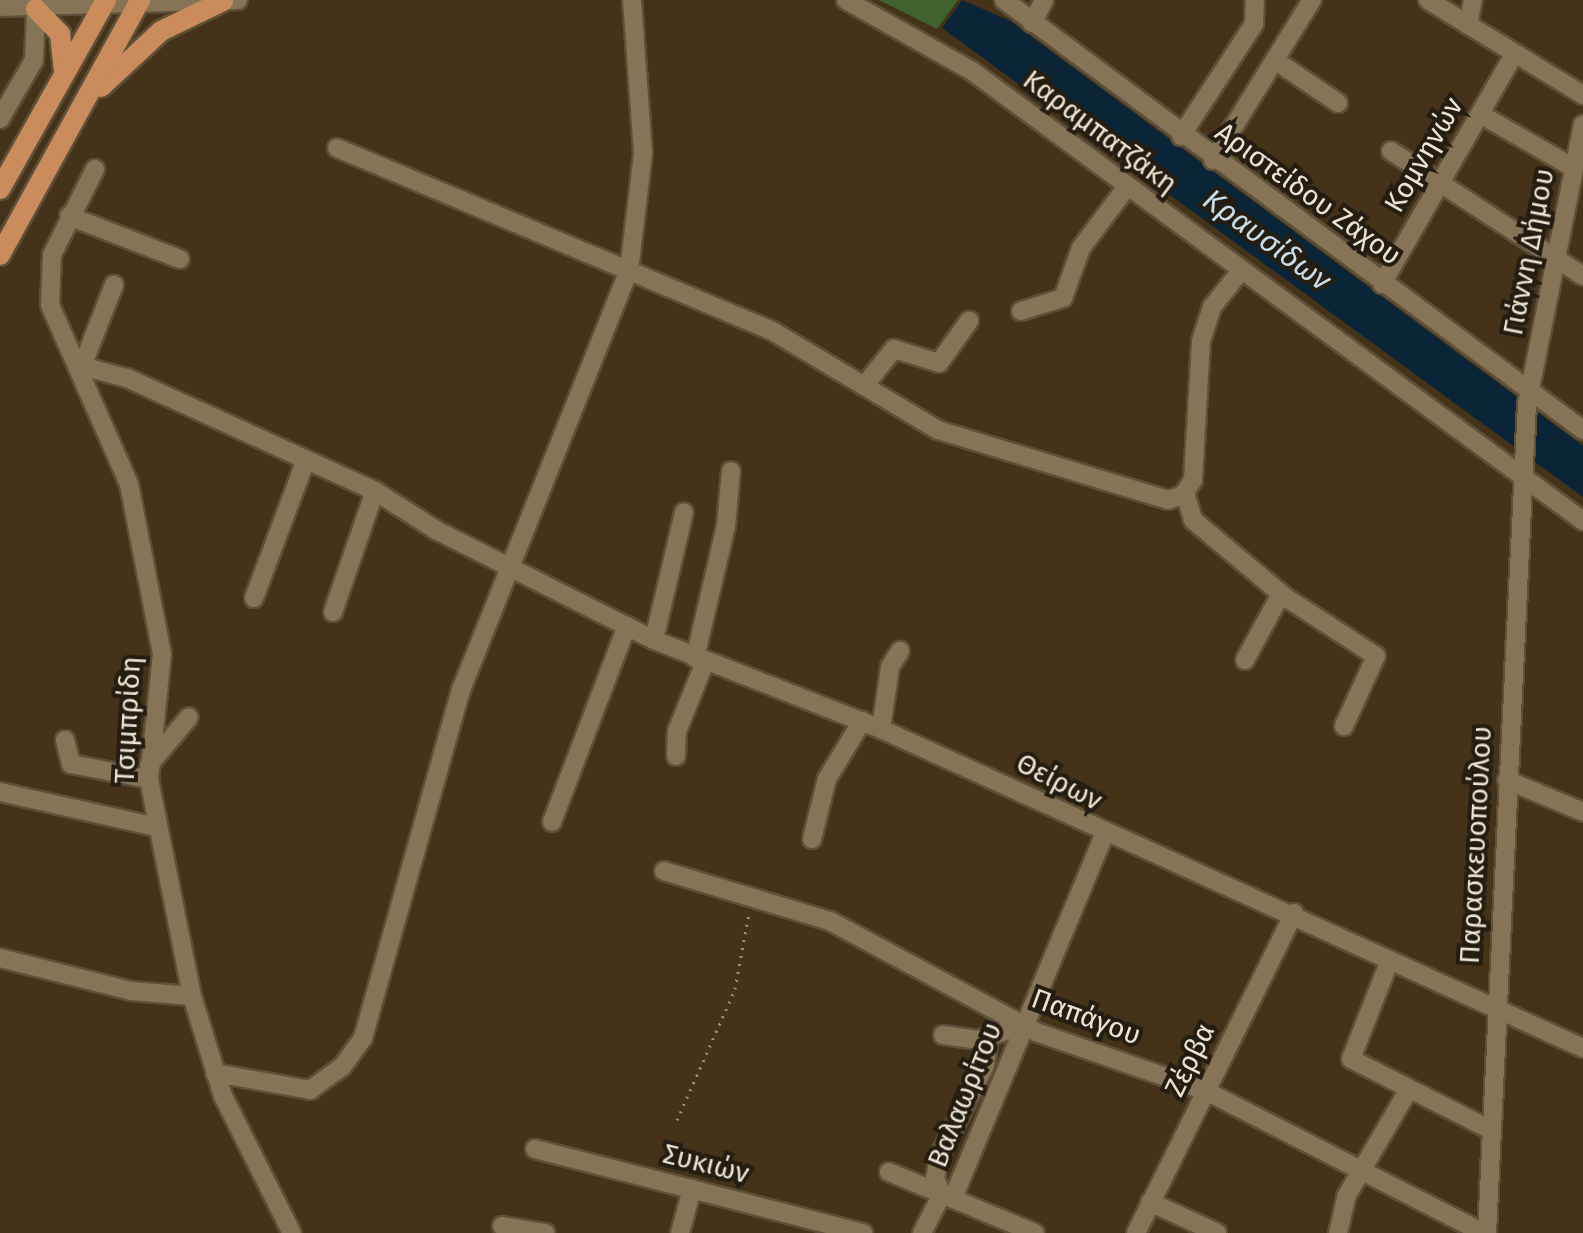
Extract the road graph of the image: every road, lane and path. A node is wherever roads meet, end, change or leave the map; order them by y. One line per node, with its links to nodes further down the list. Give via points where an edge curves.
1 (632, 0): 38 (street, via 643,153)
2 (846, 0): 32 (street, Καραμπατζάκη, via 956,60)
3 (1044, 0): 14 (street)
4 (1255, 0): 25 (street, via 1254,24)
5 (1312, 0): 17 (street)
6 (1428, 0): 15 (street)
7 (1473, 0): 15 (street)
8 (230, 1): 10 (street); 21 (main road, via 161,31)
9 (1004, 1): 14 (street, Αριστείδου Ζάχου)
10 (139, 2): 11 (street); 21 (main road)
11 (104, 4): 13 (street); 18 (main road)
12 (0, 7): 13 (street)
13 (36, 9): 18 (main road, via 64,43); 23 (street, via 34,60)
14 (1032, 23): 25 (street, Αριστείδου Ζάχου)
15 (1468, 25): 16 (street)
16 (1514, 54): 19 (street); 22 (street, Κομνηνών)
17 (1276, 61): 20 (street); 28 (street)
18 (62, 79): 33 (main road)
19 (1583, 95)
20 (1338, 103)
21 (80, 111): 35 (main road)
22 (1480, 114): 29 (street); 31 (street, Κομνηνών)
23 (0, 119)
24 (1583, 125): 29 (street, Γιάννη Δήμου)
25 (1181, 136): 28 (street, Αριστείδου Ζάχου)
26 (337, 148): 38 (street)
27 (1391, 151): 31 (street)
28 (1213, 160): 41 (street, Αριστείδου Ζάχου)
29 (1574, 168): 37 (street, Γιάννη Δήμου)
30 (95, 169): 34 (street, Τσιμπρίδη)
31 (1441, 183): 37 (street); 41 (street, Κομνηνών)
32 (1126, 188): 39 (street, Καραμπατζάκη); 43 (street, via 1081,248 1063,298)
33 (0, 189)
34 (69, 216): 36 (street); 45 (street, Τσιμπρίδη, via 52,255 49,295 57,334)
35 (0, 255)
36 (180, 259)
37 (1558, 260): 40 (street); 47 (street, Γιάννη Δήμου)
38 (629, 271): 46 (street, via 799,344); 56 (street)
39 (1239, 273): 50 (street, Καραμπατζάκη); 53 (street, via 1206,321 1194,471)
40 (1583, 276)
41 (1382, 284): 47 (street, Αριστείδου Ζάχου)
42 (114, 285): 45 (street)
43 (1021, 311)
44 (969, 321): 46 (street, via 939,363 894,349)
45 (80, 364): 49 (street, Θείρων); 71 (street, Τσιμπρίδη, via 129,484 161,647)
46 (864, 386): 53 (street, via 938,430 1042,456 1156,497)
47 (1528, 397): 48 (street, Αριστείδου Ζάχου); 50 (street, Γιάννη Δήμου)
48 (1583, 430)
49 (305, 462): 52 (street, Θείρων); 58 (street)
50 (1523, 468): 55 (street, Καραμπατζάκη); 72 (street, Παρασκευοπούλου)
51 (731, 471): 63 (street)
52 (375, 491): 56 (street, Θείρων, via 436,530); 59 (street)
53 (1185, 493): 57 (street, via 1193,520)
54 (684, 512): 61 (street)
55 (1583, 521)
56 (512, 564): 60 (street, Θείρων); 90 (street, via 453,712 358,1048 310,1090)
57 (1281, 594): 64 (street); 67 (street, via 1376,656)
58 (254, 598)
59 (333, 612)
60 (627, 626): 61 (street, Θείρων); 75 (street)
61 (654, 640): 63 (street, Θείρων)
62 (900, 651): 68 (street, via 890,667)
63 (700, 660): 66 (street, Θείρων); 70 (street, via 677,731)
64 (1245, 660)
65 (189, 717): 71 (street)
66 (862, 721): 68 (street, Θείρων); 78 (street, via 827,779)
67 (1344, 726)
68 (881, 729): 77 (street, Θείρων)
69 (65, 740): 71 (street, via 71,764)
70 (676, 756)
71 (149, 772): 76 (street, Τσιμπρίδη)
72 (1507, 780): 74 (street); 85 (street, Παρασκευοπούλου)
73 (0, 792): 76 (street)
74 (1583, 812)
75 (552, 822)
76 (156, 827): 84 (street, Τσιμπρίδη)
77 (1104, 836): 81 (street, Θείρων); 86 (street, Βαλαωρίτου)
78 (812, 839)
79 (664, 871): 80 (street, Παπάγου)
80 (752, 895): 86 (street, Παπάγου, via 830,921); 93 (path, via 735,989)
81 (1294, 913): 83 (street, Θείρων); 91 (street, Ζέρβα)
82 (0, 958): 84 (street, via 131,991)
83 (1390, 960): 85 (street, Θείρων); 92 (street, via 1351,1059)
84 (192, 996): 90 (street, Τσιμπρίδη)
85 (1496, 1012): 89 (street, Θείρων); 94 (street, Παρασκευοπούλου)
86 (1023, 1025): 88 (street); 91 (street, Παπάγου); 99 (street, Βαλαωρίτου)
87 (943, 1035): 88 (street)
88 (989, 1037): 99 (street, Βαλαωρίτου, via 987,1058 934,1170)
89 (1583, 1048)
90 (215, 1073): 102 (street, Τσιμπρίδη)
91 (1206, 1091): 96 (street, Παπάγου); 100 (street, Ζέρβα)
92 (1408, 1091): 94 (street); 96 (street)
93 (677, 1120)
94 (1491, 1130): 111 (street, Παρασκευοπούλου)
95 (535, 1149): 98 (street, Συκιών)
96 (1364, 1168): 110 (street, via 1346,1197); 111 (street, Παπάγου)
97 (889, 1172): 99 (street)
98 (692, 1189): 104 (street); 105 (street, Συκιών)
99 (948, 1196): 106 (street, Βαλαωρίτου); 107 (street)
100 (1150, 1202): 108 (street, Ζέρβα); 109 (street)
101 (502, 1226): 103 (street)
102 (292, 1233)
103 (545, 1233)
104 (680, 1233)
105 (863, 1233)
106 (922, 1233)
107 (1035, 1233)
108 (1136, 1233)
109 (1217, 1233)
110 (1338, 1233)
111 (1486, 1233)

